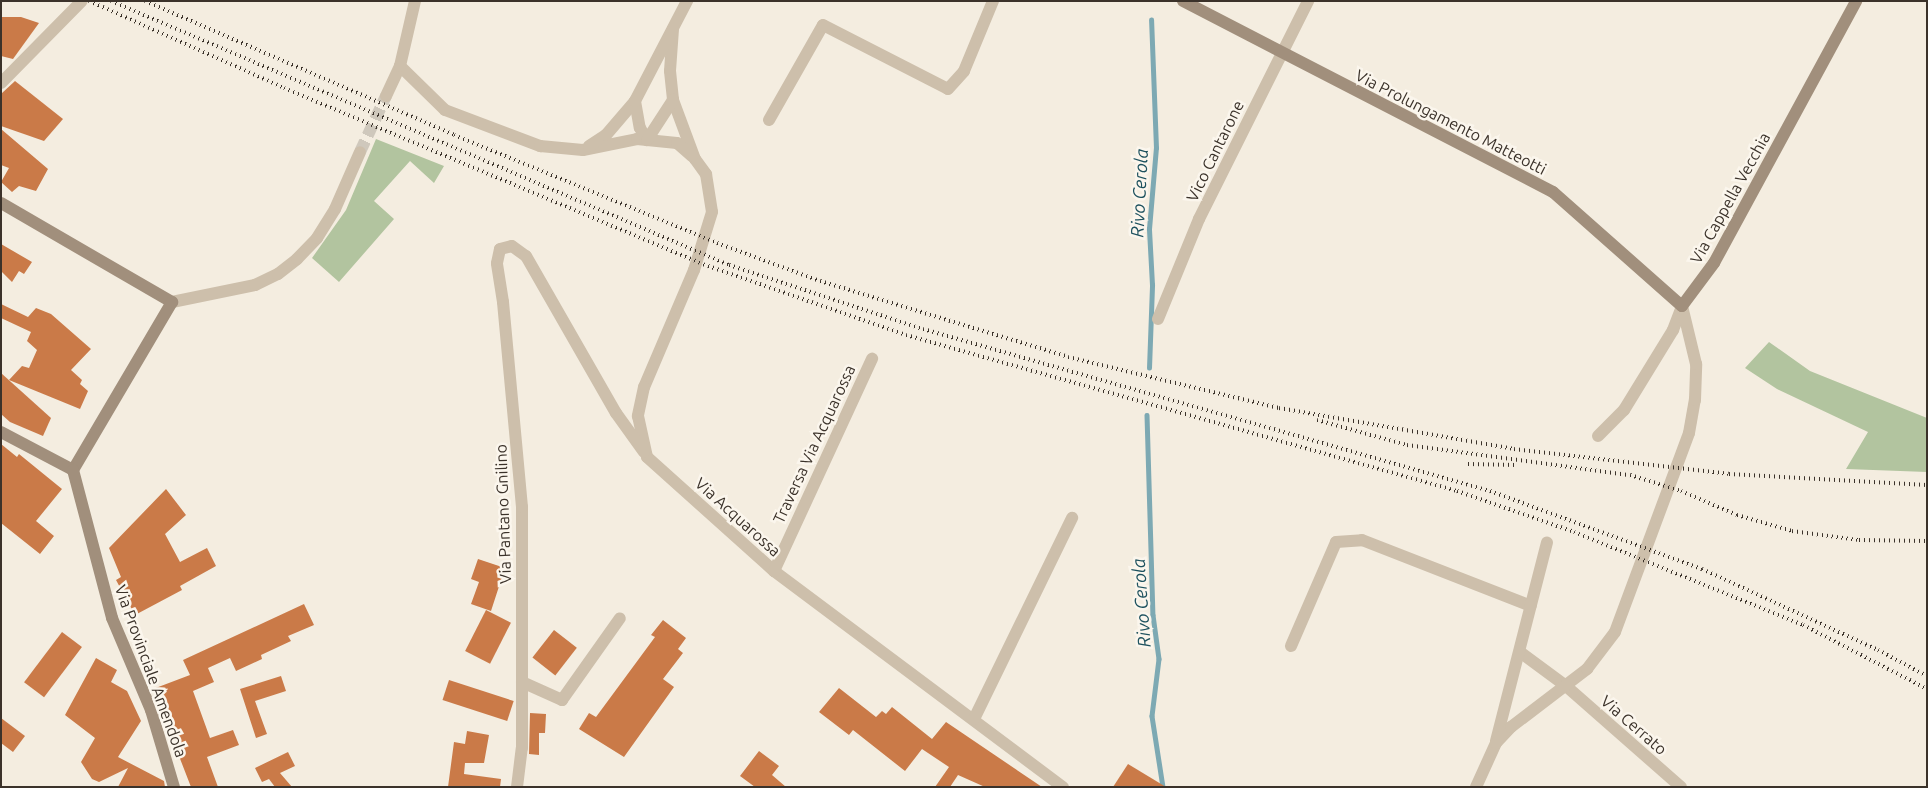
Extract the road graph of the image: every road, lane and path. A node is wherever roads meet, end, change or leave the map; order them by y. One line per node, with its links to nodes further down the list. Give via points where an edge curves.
1 (82, 1): 11 (street)
2 (415, 1): 10 (street)
3 (688, 1): 8 (street)
4 (993, 1): 15 (street, via 964,71 948,89 822,26)
5 (1183, 1): 9 (street, Via Prolungamento Matteotti)
6 (1308, 1): 9 (street, Vico Cantarone)
7 (1856, 1): 23 (street, Via Cappella Vecchia, via 1714,263)
8 (673, 29): 13 (street, via 670,71); 14 (street)
9 (1281, 52): 23 (street, Via Prolungamento Matteotti, via 1553,192); 24 (street, Vico Cantarone, via 1199,219)
10 (400, 66): 12 (street); 17 (street, via 444,110 540,146)
11 (1, 83)
12 (386, 96)
13 (673, 100): 16 (street); 19 (street)
14 (635, 101): 16 (street, via 640,128); 17 (street, via 606,135)
15 (768, 120)
16 (647, 140): 17 (street, via 637,139); 19 (street, via 677,143)
17 (583, 150)
18 (360, 152): 22 (street, via 335,209 317,238 278,274 255,285)
19 (695, 158): 28 (street, via 706,174 712,212 694,270 644,387 638,416)
20 (1, 203): 22 (street)
21 (506, 246): 28 (street, Via Acquarossa, via 519,249 526,256 616,414); 37 (street, Via Pantano Gnilino, via 500,249 496,263 519,461)
22 (172, 302): 29 (street)
23 (1682, 306): 27 (street, via 1674,330 1624,410); 38 (street, via 1696,364 1695,400 1689,433 1615,632 1587,669)
24 (1158, 318)
25 (872, 359): 32 (street, Traversa Via Acquarossa)
26 (1, 432): 29 (street)
27 (1598, 436)
28 (647, 457): 32 (street, Via Acquarossa)
29 (73, 470): 41 (street, Via Provinciale Amendola, via 112,618 151,710)
30 (1072, 518): 39 (street)
31 (1547, 542): 33 (street)
32 (774, 571): 39 (street, Via Acquarossa)
33 (1531, 606): 35 (street, via 1362,540 1336,542); 36 (street)
34 (620, 618): 37 (street, via 562,700)
35 (1291, 646)
36 (1520, 652): 38 (street, Via Cerrato); 40 (street)
37 (522, 682): 42 (street, Via Pantano Gnilino, via 522,748)
38 (1566, 686): 40 (street, via 1511,727); 45 (street, Via Cerrato)
39 (974, 719): 43 (street, Via Acquarossa)
40 (1496, 743): 44 (street)
41 (174, 787)
42 (517, 787)
43 (1063, 787)
44 (1476, 787)
45 (1681, 787)

